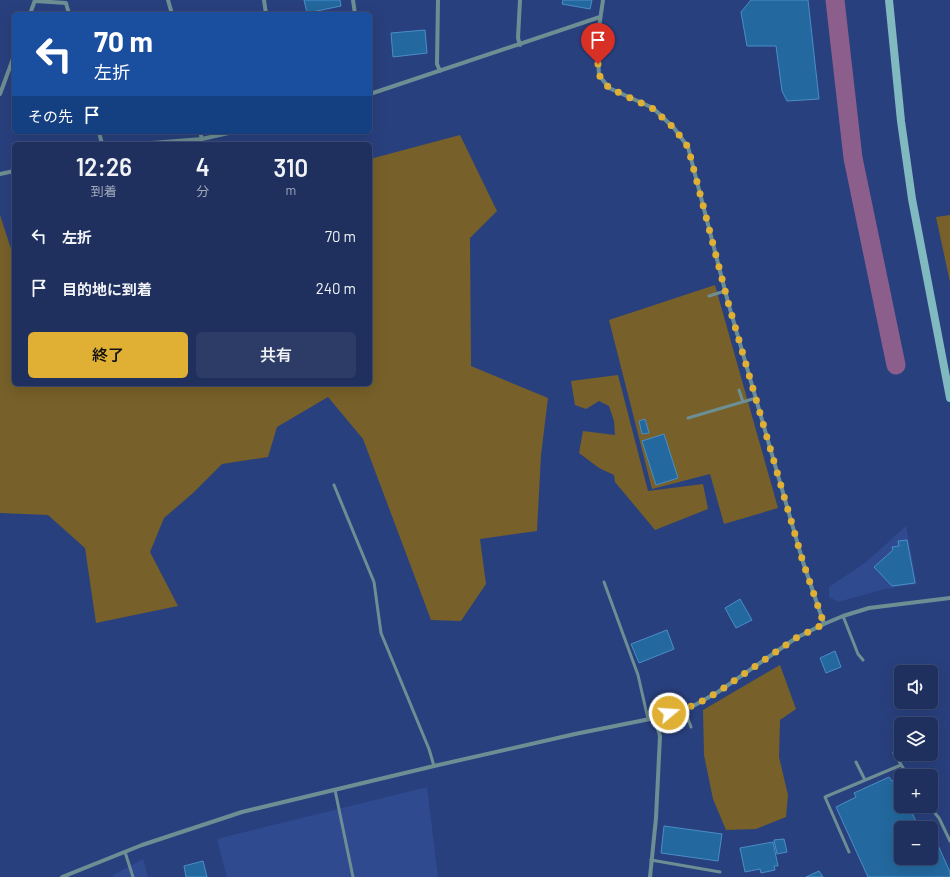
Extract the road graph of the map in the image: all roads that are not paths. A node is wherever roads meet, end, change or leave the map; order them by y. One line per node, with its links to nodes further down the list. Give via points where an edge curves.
1 (35, 0): 9 (street); 10 (street, via 66,3)
2 (168, 0): 11 (street)
3 (264, 0): 12 (street)
4 (353, 0): 13 (street)
5 (438, 0): 17 (street, via 437,64)
6 (520, 0): 15 (street)
7 (603, 0): 14 (street)
8 (889, 0): 30 (street, via 911,191)
9 (31, 12)
10 (68, 12)
11 (171, 12)
12 (266, 12)
13 (355, 12)
14 (600, 17): 15 (street); 26 (street, via 597,41 599,75 609,88 652,108 674,128 688,147)
15 (520, 45): 17 (street)
16 (12, 61): 19 (street)
17 (440, 71): 18 (street)
18 (372, 93)
19 (0, 94)
20 (201, 134): 22 (street)
21 (224, 134): 22 (street)
22 (202, 139): 23 (street)
23 (164, 142)
24 (12, 171): 25 (street)
25 (0, 174)
26 (725, 291): 27 (lane); 29 (street)
27 (709, 296)
28 (739, 390): 31 (lane)
29 (756, 398): 31 (lane); 37 (street, via 803,562)
30 (950, 398)
31 (742, 402): 32 (lane)
32 (688, 418)
33 (334, 484): 46 (lane, via 374,582 381,633)
34 (604, 582): 41 (lane, via 638,675)
35 (950, 598): 36 (street, via 869,608)
36 (843, 616): 37 (street); 38 (lane, via 858,654)
37 (824, 624): 39 (street, via 796,638 718,692)
38 (864, 660)
39 (684, 708): 40 (street); 42 (lane)
40 (655, 718): 41 (street); 54 (street, via 660,736)
41 (648, 719): 46 (street)
42 (691, 727)
43 (899, 761): 45 (lane)
44 (856, 762): 48 (lane)
45 (901, 765): 47 (lane); 48 (lane)
46 (434, 766): 49 (street)
47 (904, 769)
48 (865, 780): 53 (lane, via 825,797)
49 (335, 790): 52 (street, via 242,812); 58 (lane)
50 (935, 813): 51 (lane)
51 (950, 841)
52 (125, 852): 56 (street); 57 (lane)
53 (849, 852)
54 (651, 860): 55 (lane); 59 (street)
55 (720, 872)
56 (62, 877)
57 (133, 877)
58 (353, 877)
59 (650, 877)

